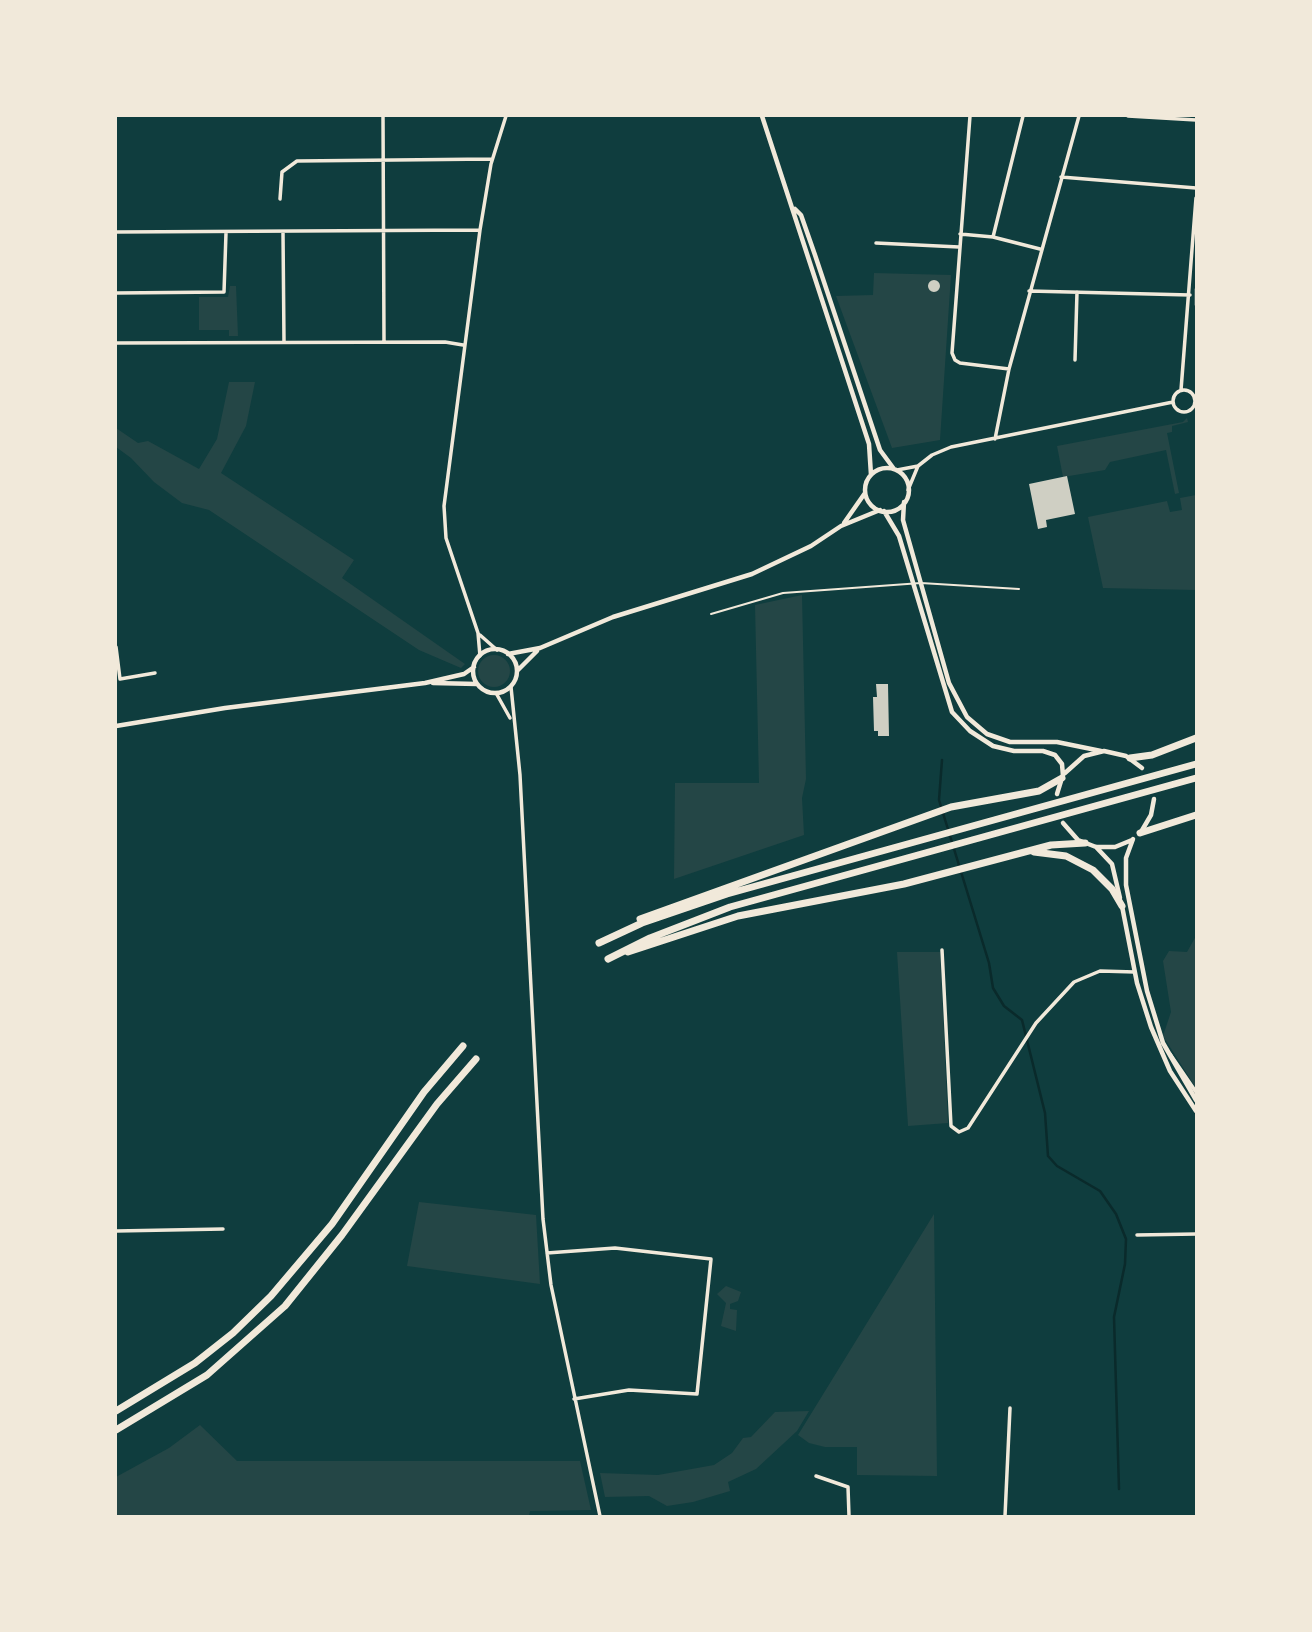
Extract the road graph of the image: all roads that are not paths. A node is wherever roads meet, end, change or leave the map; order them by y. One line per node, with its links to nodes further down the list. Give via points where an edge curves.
1 (383, 116): 10 (street)
2 (506, 116): 9 (street)
3 (762, 116): 15 (street)
4 (970, 116): 21 (street)
5 (1023, 116): 22 (street)
6 (1079, 116): 11 (street)
7 (1128, 116): 8 (street)
8 (1196, 120)
9 (492, 159): 10 (street); 16 (street)
10 (383, 161): 14 (street, via 294,162 282,172); 18 (street)
11 (1061, 177): 12 (street); 25 (street)
12 (1196, 188)
13 (1196, 198): 30 (street)
14 (280, 199)
15 (794, 208): 43 (street, via 801,215 880,450); 44 (street, via 869,444)
16 (480, 230): 18 (street); 35 (street)
17 (116, 232): 19 (street)
18 (383, 232): 20 (street); 33 (street)
19 (226, 233): 20 (street); 29 (street, via 224,292)
20 (284, 233): 32 (street)
21 (960, 234): 22 (street); 24 (street)
22 (993, 237): 25 (street)
23 (876, 243): 24 (street)
24 (959, 247): 37 (street, via 952,353 955,360)
25 (1040, 249): 27 (street)
26 (1196, 289): 31 (street)
27 (1030, 291): 28 (street); 37 (street)
28 (1077, 292): 30 (street); 36 (street)
29 (116, 293)
30 (1190, 295): 38 (street)
31 (1196, 305)
32 (284, 342): 33 (street); 34 (street)
33 (384, 342): 35 (street)
34 (116, 343)
35 (463, 345): 54 (street, via 444,506 454,568)
36 (1075, 360)
37 (1009, 369): 41 (street)
38 (1181, 390): 39 (street); 40 (street)
39 (1196, 400): 40 (street, via 1184,411)
40 (1173, 402): 41 (street)
41 (995, 439): 42 (street, via 940,451)
42 (918, 466): 43 (street); 45 (street)
43 (895, 470): 44 (street, via 882,468); 45 (street, via 906,480)
44 (871, 475): 46 (street)
45 (908, 490): 47 (street)
46 (865, 492): 48 (street, via 870,503); 49 (street)
47 (904, 502): 48 (street, via 897,509); 50 (street, via 903,520)
48 (882, 510): 49 (street); 51 (street, via 897,529)
49 (841, 526): 56 (street, via 761,570 613,617)
50 (921, 583): 51 (lane); 52 (lane); 70 (street, via 952,692 972,722 1010,742 1057,743)
51 (913, 584): 53 (lane, via 783,593); 74 (street, via 946,699 955,715 974,735 997,747 1055,755 1062,764)
52 (1019, 589)
53 (711, 614)
54 (478, 633): 57 (street); 59 (street)
55 (116, 647): 62 (street, via 120,678)
56 (540, 648): 58 (street); 61 (street)
57 (496, 650): 58 (street); 59 (street)
58 (508, 654): 61 (street)
59 (480, 656): 60 (street)
60 (474, 667): 63 (street, via 464,674); 64 (street)
61 (517, 671): 65 (street)
62 (155, 673)
63 (425, 682): 64 (street); 68 (street)
64 (478, 685): 66 (street)
65 (511, 687): 66 (street); 67 (street)
66 (496, 693): 67 (street)
67 (513, 723): 97 (street, via 519,760)
68 (116, 726)
69 (1196, 738): 71 (highway, via 1152,755)
70 (1101, 751): 71 (street); 74 (street, via 1078,760)
71 (1130, 758): 73 (street)
72 (1196, 764): 74 (highway, via 690,905 599,943 665,908 951,807 1039,792)
73 (1142, 768)
74 (1062, 777): 76 (street)
75 (1196, 778): 83 (highway, via 730,907 608,959 738,916 870,892)
76 (1057, 794)
77 (1154, 799): 80 (street, via 1152,815)
78 (1196, 815): 80 (highway)
79 (1063, 823): 81 (street)
80 (1137, 836): 82 (street, via 1115,847); 88 (street, via 1125,862 1128,896 1147,991)
81 (1085, 843): 82 (street); 83 (highway)
82 (1096, 847): 84 (street, via 1112,864)
83 (1026, 851): 84 (highway, via 1050,852 1079,862 1103,879)
84 (1122, 906): 86 (street)
85 (943, 950): 86 (street, via 951,1122 954,1130 961,1132 1062,994 1083,977 1100,971)
86 (1135, 972): 92 (street, via 1162,1056)
87 (463, 1046): 100 (highway, via 424,1092 332,1224 271,1296 195,1363)
88 (1168, 1053): 90 (street); 91 (street)
89 (476, 1059): 101 (highway, via 285,1306 207,1375)
90 (1196, 1092)
91 (1196, 1100)
92 (1196, 1111)
93 (223, 1229): 94 (street)
94 (116, 1231)
95 (1196, 1234): 96 (street)
96 (1137, 1235)
97 (547, 1254): 98 (street); 98 (street, via 615,1248 710,1259 697,1394 629,1390)
98 (574, 1399): 103 (street)
99 (1010, 1408): 105 (street)
100 (116, 1411)
101 (116, 1430)
102 (816, 1476): 104 (street, via 848,1487)
103 (600, 1517)
104 (849, 1517)
105 (1005, 1517)

